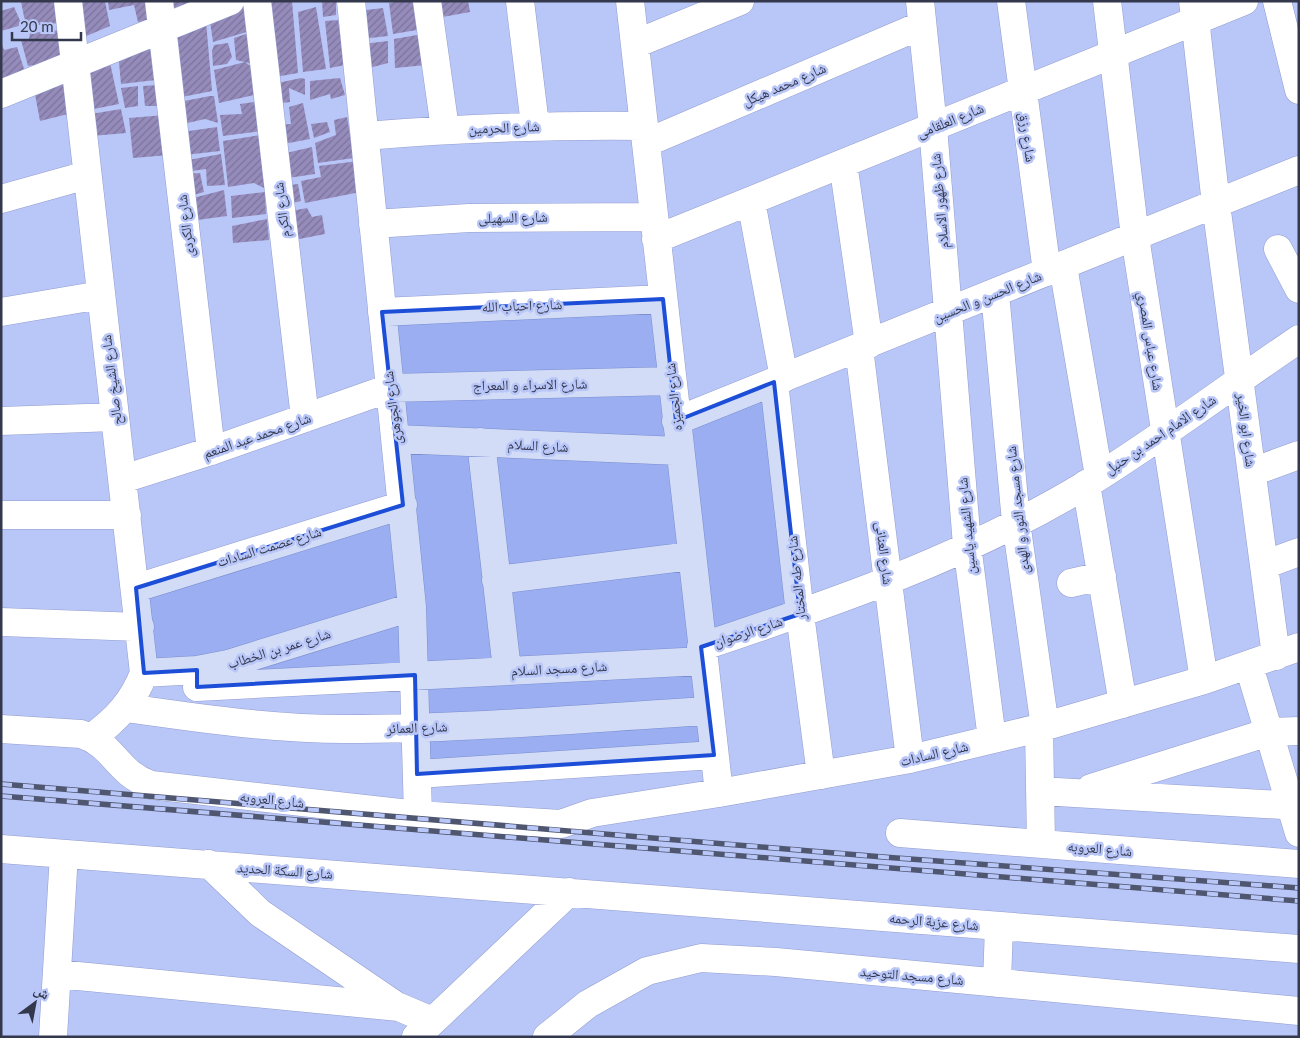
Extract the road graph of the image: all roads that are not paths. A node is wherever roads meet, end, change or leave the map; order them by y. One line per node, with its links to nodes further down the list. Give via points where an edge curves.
1 (68, 1): 19 (street, شارع الشيخ صالح)
2 (159, 1): 16 (street, شارع الكردى)
3 (230, 1): 16 (street)
4 (257, 1): 53 (street, شارع الكرم)
5 (351, 1): 27 (street, شارع الجوهرى)
6 (427, 1): 25 (street)
7 (520, 1): 23 (street)
8 (630, 1): 17 (street, شارع الجميزه)
9 (740, 1): 17 (street)
10 (1012, 1): 21 (street, شارع رزق)
11 (1107, 1): 18 (street, شارع عباس المصري)
12 (1244, 1): 14 (street, شارع العلقامى)
13 (1277, 1): 20 (street)
14 (1194, 11): 18 (street, شارع العلقامى); 33 (street, شارع ابو الخير)
15 (921, 13): 24 (street, شارع ظهور الاسلام); 26 (street, شارع محمد هيكل)
16 (162, 28): 19 (street); 59 (street, شارع الكردى)
17 (635, 44): 26 (street, شارع الجميزه)
18 (1114, 54): 21 (street, شارع العلقامى); 36 (street, شارع عباس المصري)
19 (74, 64): 22 (street); 30 (street, شارع الشيخ صالح)
20 (1299, 90)
21 (1022, 91): 24 (street, شارع العلقامى); 38 (street, شارع رزق)
22 (1, 94)
23 (535, 125): 25 (street, شارع الحرمين); 26 (street, شارع الحرمين)
24 (933, 127): 28 (street, شارع العلقامى); 45 (street, شارع ظهور الاسلام)
25 (446, 129): 27 (street, شارع الحرمين)
26 (645, 135): 35 (street, شارع الجميزه)
27 (365, 136): 34 (street, شارع الجوهرى)
28 (843, 164): 32 (street, شارع العلقامى); 47 (street, شارع العنانى)
29 (1299, 170): 33 (street, شارع الحسن و الحسين)
30 (87, 175): 31 (street); 41 (street, شارع الشيخ صالح)
31 (1, 199)
32 (751, 200): 35 (street, شارع العلقامى); 49 (street, شارع طه المختار)
33 (1216, 204): 36 (street, شارع الحسن و الحسين); 48 (street, شارع ابو الخير)
34 (373, 224): 35 (street, شارع السهيلى, via 533,217); 44 (street, شارع الجوهرى)
35 (655, 228): 42 (street, شارع الجميزه)
36 (1135, 237): 38 (street, شارع الحسن و الحسين); 56 (street, شارع عباس المصري)
37 (1278, 249): 39 (street)
38 (1055, 269): 40 (street, شارع الحسن و الحسين); 64 (street, شارع رزق)
39 (1299, 289)
40 (996, 293): 45 (street, شارع الحسن و الحسين); 68 (street, شارع مسجد النور و الهدى)
41 (101, 295): 43 (street); 52 (street, شارع الشيخ صالح)
42 (663, 299): 44 (street, شارع احباب الله); 50 (street, شارع الجميزه)
43 (1, 312)
44 (382, 312): 51 (street, شارع الجوهرى)
45 (949, 312): 47 (street, شارع الحسن و الحسين); 69 (street, شارع الشهيد ياسين)
46 (1298, 340): 48 (street, شارع الامام احمد بن حنبل)
47 (864, 346): 49 (street, شارع الحسن و الحسين); 75 (street, شارع العنانى)
48 (1240, 379): 56 (street, شارع الامام احمد بن حنبل); 62 (street, شارع ابو الخير)
49 (779, 380): 55 (street, شارع الحسن و الحسين); 79 (street, شارع طه المختار)
50 (671, 381): 51 (street, شارع الاسراء و المعراج); 55 (street, شارع الجميزه)
51 (390, 388): 53 (street, شارع محمد عبد المنعم); 57 (street, شارع الجوهرى)
52 (115, 417): 54 (street); 63 (street, شارع الشيخ صالح)
53 (306, 418): 59 (street, شارع محمد عبد المنعم)
54 (1, 421)
55 (676, 421): 60 (street, شارع الجميزه)
56 (1166, 432): 64 (street, شارع الامام احمد بن حنبل); 89 (street, شارع عباس المصري)
57 (396, 439): 58 (street, شارع السلام); 65 (street, شارع الجوهرى)
58 (481, 442): 60 (street, شارع السلام); 74 (street)
59 (211, 451): 63 (street, شارع محمد عبد المنعم)
60 (679, 451): 71 (street, شارع الجميزه)
61 (1299, 455): 62 (street)
62 (1252, 472): 72 (street, شارع ابو الخير)
63 (123, 479): 67 (street, شارع الشيخ صالح)
64 (1092, 480): 68 (street, شارع الامام احمد بن حنبل); 73 (street, شارع رزق)
65 (403, 505): 77 (street, شارع عصمت السادات); 78 (street, شارع الجوهرى)
66 (1, 515): 67 (street)
67 (127, 515): 77 (street, شارع الشيخ صالح)
68 (1016, 522): 69 (street, شارع الرضوان); 95 (street, شارع مسجد النور و الهدى)
69 (967, 545): 75 (street, شارع الرضوان); 101 (street, شارع الشهيد ياسين)
70 (1299, 552): 72 (street)
71 (691, 556): 74 (street); 83 (street, شارع الجميزه)
72 (1264, 565): 82 (street, شارع ابو الخير)
73 (1102, 576): 76 (street); 90 (street, شارع رزق)
74 (496, 580): 85 (street)
75 (888, 581): 79 (street, شارع الرضوان); 103 (street, شارع العنانى)
76 (1071, 583)
77 (136, 588): 81 (street, شارع الشيخ صالح)
78 (412, 607): 87 (street, شارع الجوهرى); 88 (street, شارع عمر بن الخطاب)
79 (800, 614): 83 (street, شارع الرضوان); 105 (street, شارع طه المختار)
80 (1, 622): 81 (street)
81 (140, 628): 86 (street, شارع الشيخ صالح)
82 (1287, 652): 84 (street, شارع السادات)
83 (702, 654): 85 (street, شارع مسجد السلام); 92 (street, شارع الجميزه)
84 (1249, 666): 89 (street, شارع السادات); 98 (street)
85 (507, 670): 87 (street, شارع مسجد السلام)
86 (144, 673): 88 (street, شارع عمر بن الخطاب); 91 (street, شارع الشيخ صالح)
87 (415, 675): 88 (street, شارع مسجد السلام); 96 (street, شارع الجوهرى)
88 (197, 678): 94 (street)
89 (1204, 680): 90 (street, شارع السادات)
90 (1123, 704): 95 (street, شارع السادات)
91 (126, 708): 94 (street, شارع العمائر); 100 (street, شارع الشيخ صالح)
92 (708, 711): 96 (street, شارع العمائر); 102 (street, شارع الجميزه)
93 (1299, 714): 98 (street)
94 (197, 718): 96 (street, شارع العمائر, via 270,726)
95 (1042, 727): 101 (street, شارع السادات); 106 (street, شارع مسجد النور و الهدى)
96 (417, 728): 104 (street, شارع الجوهرى)
97 (1, 729): 100 (street, شارع العروبه, via 80,734)
98 (1268, 729): 99 (street); 108 (street); 109 (street)
99 (1299, 731)
100 (91, 738): 110 (street, شارع العروبه, via 106,748 126,773 151,785)
101 (992, 739): 103 (street, شارع السادات)
102 (714, 755): 104 (street); 107 (street, شارع الجميزه)
103 (910, 759): 105 (street, شارع السادات)
104 (417, 774): 110 (street, شارع الجوهرى)
105 (821, 775): 107 (street, شارع السادات)
106 (1040, 791): 108 (street); 114 (street, شارع مسجد النور و الهدى)
107 (719, 793): 111 (street, شارع السادات, via 592,813)
108 (1075, 793): 109 (street)
109 (1294, 806): 113 (street)
110 (418, 815): 111 (street, شارع العروبه)
111 (561, 824)
112 (900, 833): 114 (street, شارع العروبه)
113 (1299, 833)
114 (1041, 844): 118 (street, شارع العروبه)
115 (1, 849): 116 (street, شارع السكة الحديد)
116 (64, 854): 117 (street, شارع السكة الحديد); 122 (street)
117 (209, 864): 119 (street, شارع السكة الحديد); 124 (street, via 260,913)
118 (1299, 864)
119 (569, 892): 120 (street, شارع عزبة الرحمه); 126 (street)
120 (998, 926): 121 (street, شارع عزبة الرحمه); 123 (street)
121 (1299, 949)
122 (57, 974): 124 (street); 127 (street)
123 (997, 983): 125 (street, شارع مسجد التوحيد); 128 (street, شارع مسجد التوحيد, via 700,958 647,971 588,1004)
124 (399, 1007): 126 (street)
125 (1299, 1011)
126 (424, 1029)
127 (53, 1037)
128 (547, 1037)

